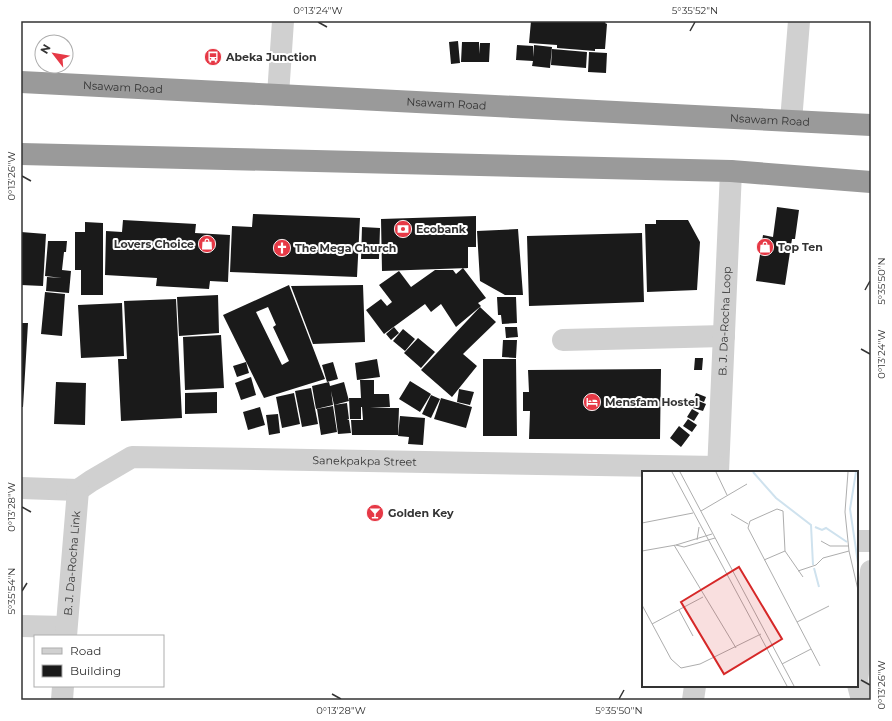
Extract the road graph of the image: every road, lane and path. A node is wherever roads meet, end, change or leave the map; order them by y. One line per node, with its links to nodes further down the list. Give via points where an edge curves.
1 (283, 21): 4 (street)
2 (799, 21): 5 (street)
3 (21, 82): 4 (highway, Nsawam Road)
4 (278, 95): 5 (highway, Nsawam Road)
5 (791, 121): 6 (highway, Nsawam Road)
6 (871, 125)
7 (21, 154): 8 (highway)
8 (732, 171): 9 (highway); 10 (street, B. J. Da-Rocha Loop)
9 (871, 182)
10 (724, 336): 11 (street); 12 (street, B. J. Da-Rocha Loop)
11 (563, 340)
12 (718, 470): 14 (street, Sanekpakpa Street, via 132,457)
13 (21, 488): 14 (street)
14 (78, 490): 19 (street, B. J. Da-Rocha Link)
15 (858, 541): 16 (street)
16 (871, 541)
17 (871, 571): 20 (street)
18 (21, 626): 19 (street)
19 (66, 631)
20 (858, 673)
21 (858, 685): 26 (street)
22 (63, 687): 24 (street)
23 (695, 687): 25 (street)
24 (62, 700)
25 (693, 700)
26 (862, 700)

